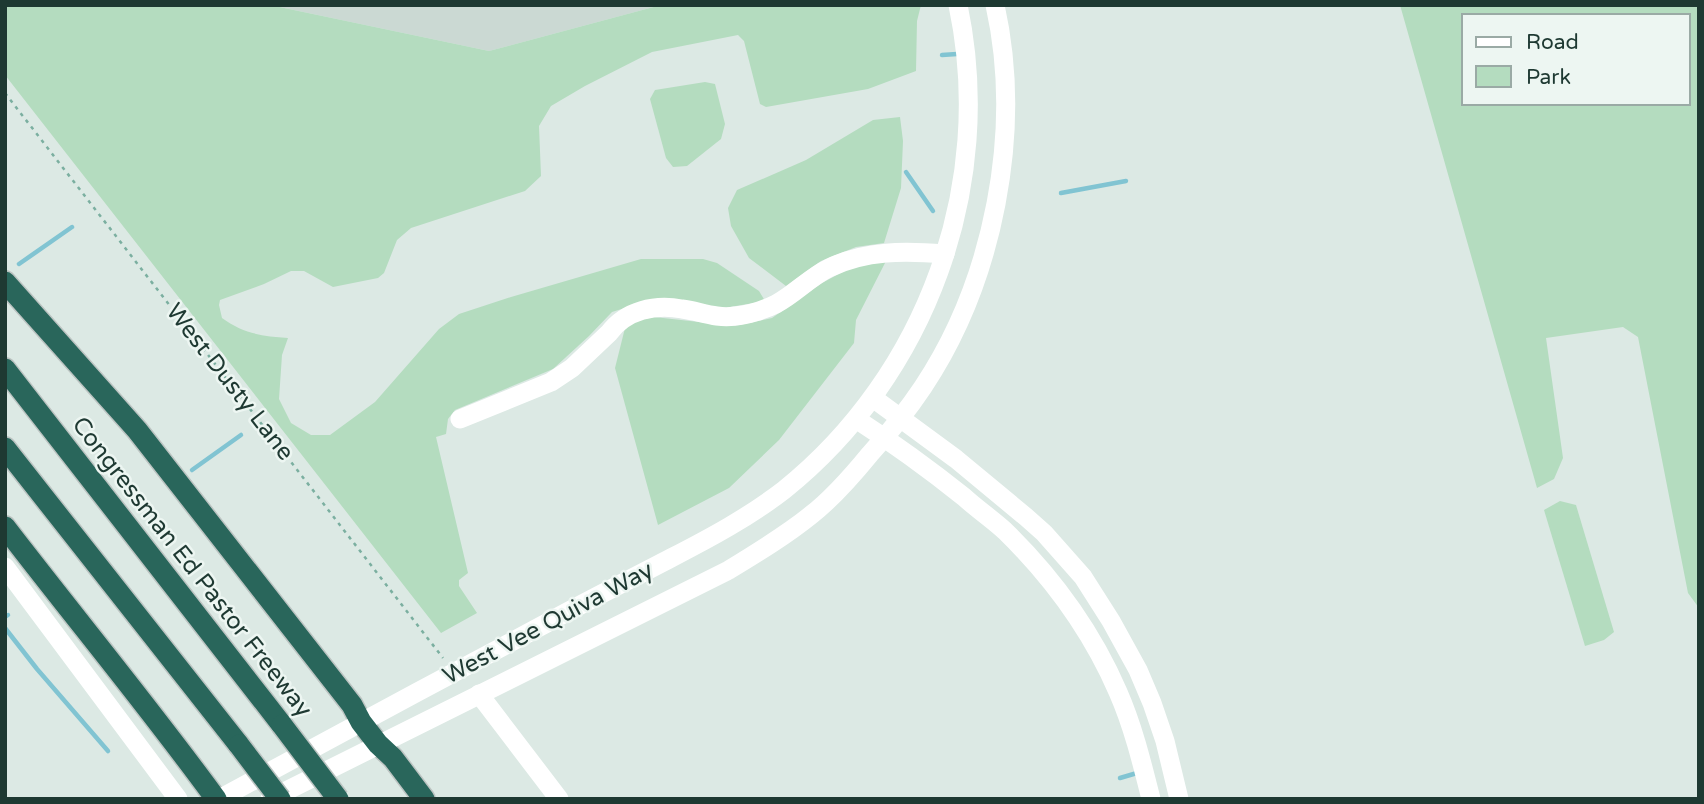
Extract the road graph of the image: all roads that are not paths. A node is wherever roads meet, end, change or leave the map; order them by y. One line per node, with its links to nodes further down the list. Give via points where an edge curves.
1 (958, 5): 3 (street, West Vee Quiva Way, via 967,66 968,134 962,188)
2 (995, 5): 8 (street, West Vee Quiva Way, via 1005,99 992,225 960,318)
3 (945, 254): 6 (street, West Vee Quiva Way, via 912,335); 7 (street, via 885,252 850,259 828,268 776,304 734,317 658,307 628,315 551,382)
4 (5, 282): 15 (highway, via 137,430)
5 (5, 369): 21 (highway, Congressman Ed Pastor Freeway, bridge)
6 (873, 398): 8 (street); 9 (street, West Vee Quiva Way)
7 (460, 418)
8 (900, 418): 10 (street, West Vee Quiva Way); 25 (street, via 1026,517 1083,577 1138,670 1165,741)
9 (856, 419): 10 (street); 15 (street, West Vee Quiva Way, via 806,471 751,513)
10 (885, 437): 14 (street, West Vee Quiva Way, via 832,497 770,545 727,571); 24 (street, via 1003,529 1063,599 1118,692)
11 (5, 448): 20 (highway, bridge)
12 (5, 527): 18 (highway)
13 (5, 567): 17 (street)
14 (479, 694): 16 (street, West Vee Quiva Way); 23 (street)
15 (361, 722): 16 (highway); 18 (street, West Vee Quiva Way)
16 (378, 744): 19 (street, West Vee Quiva Way); 22 (highway)
17 (178, 799)
18 (218, 799)
19 (270, 799)
20 (280, 799)
21 (338, 799)
22 (424, 799)
23 (559, 799)
24 (1152, 799)
25 (1179, 799)

